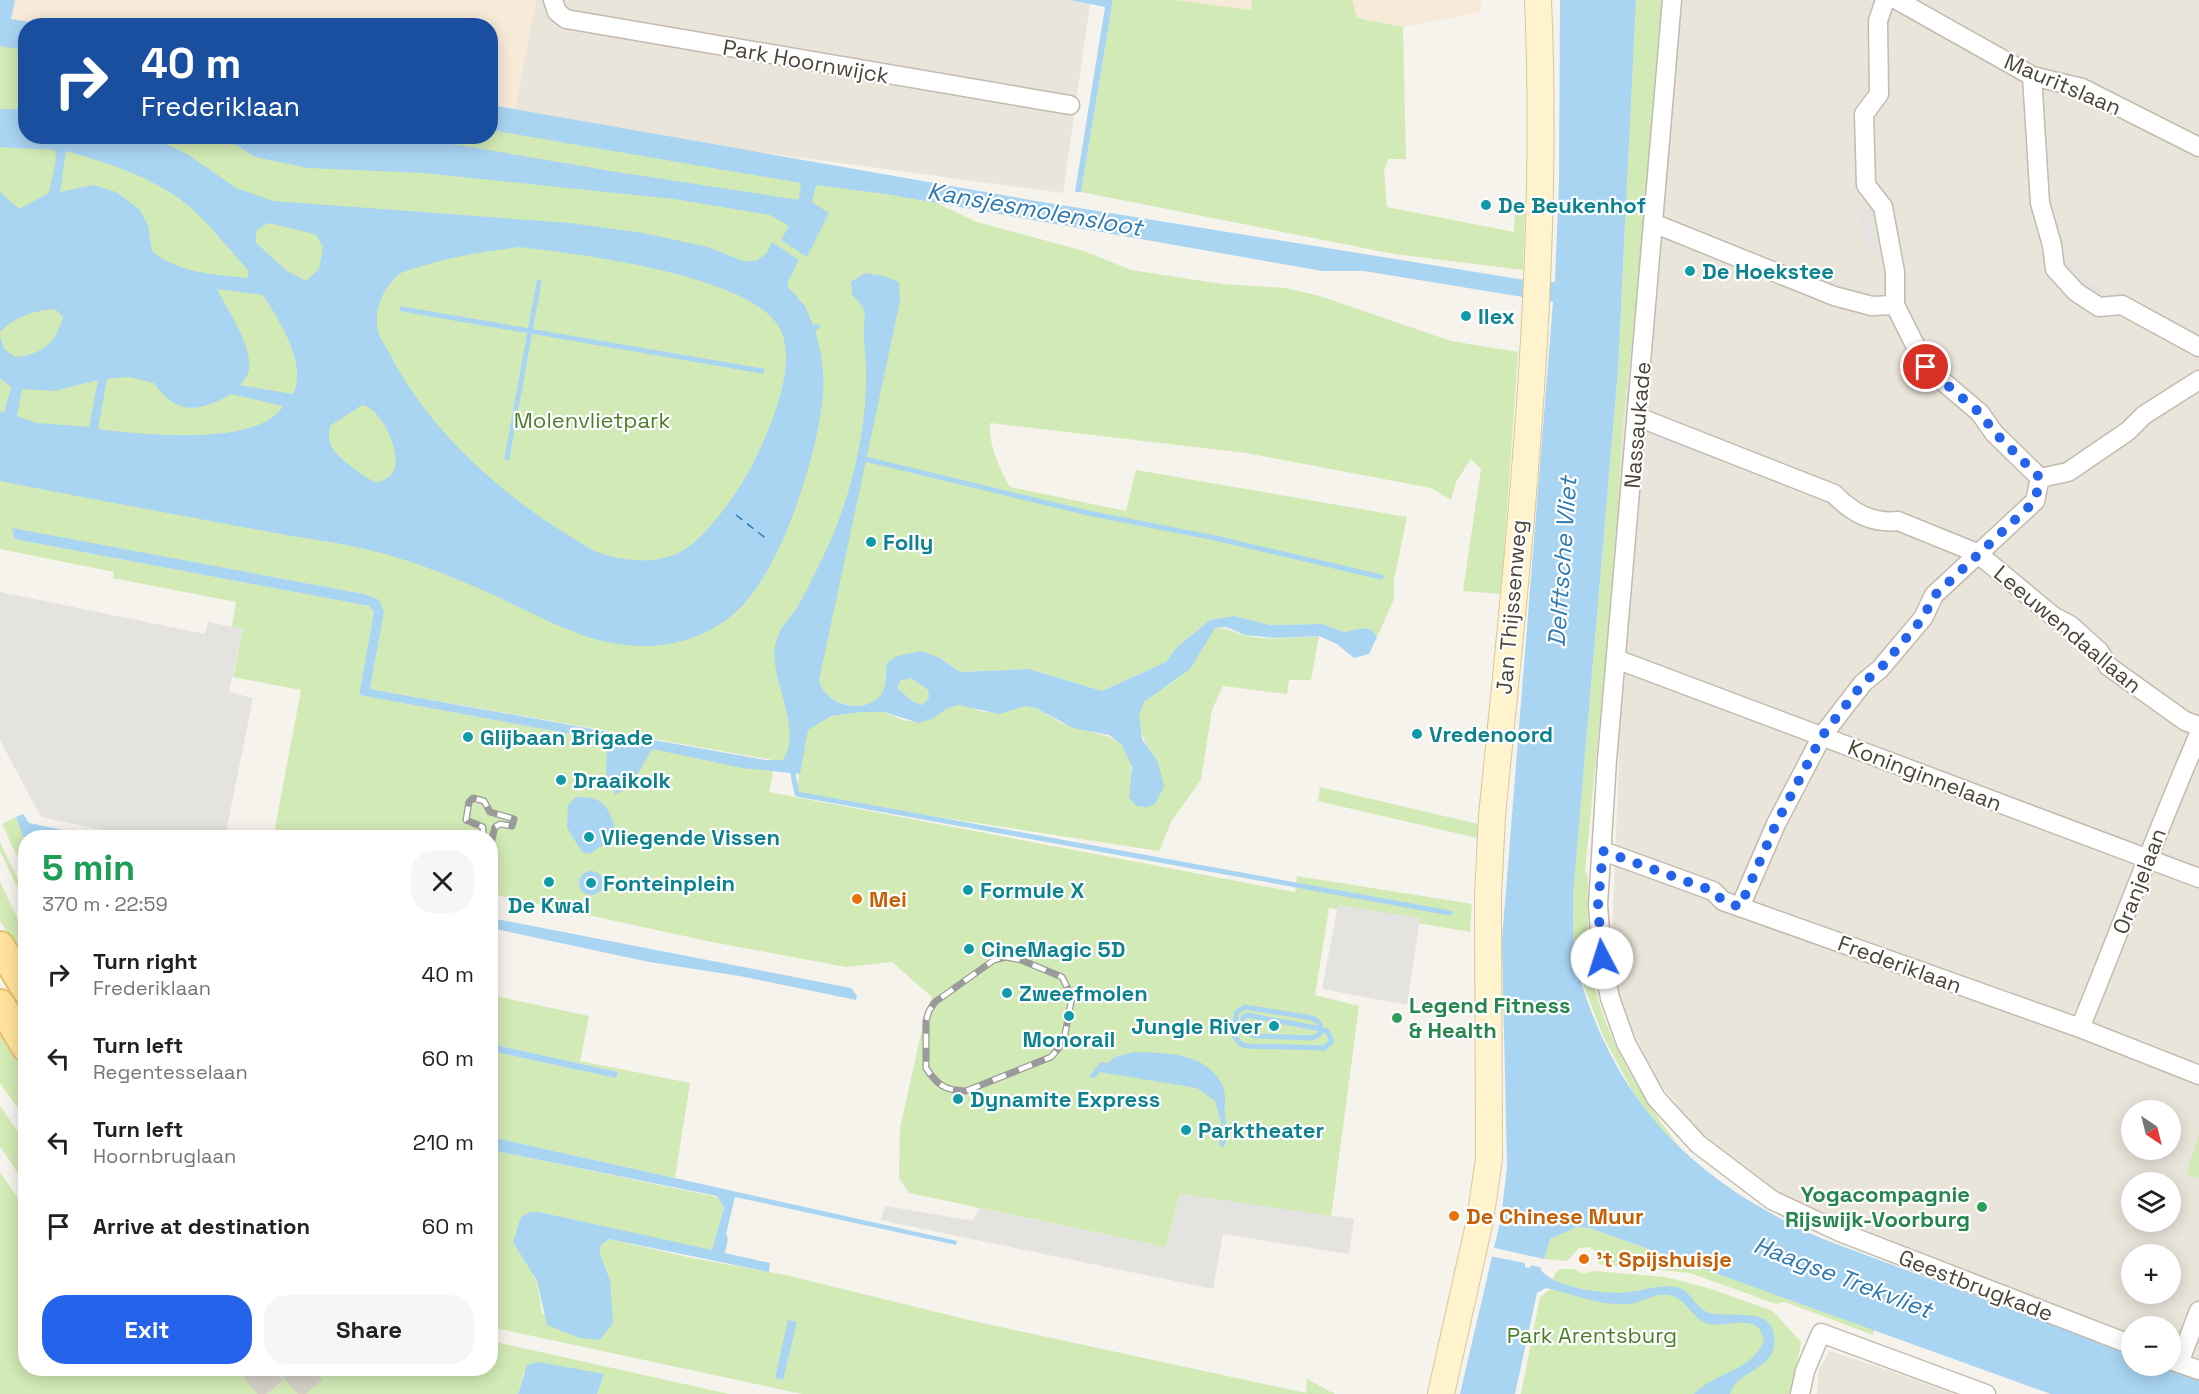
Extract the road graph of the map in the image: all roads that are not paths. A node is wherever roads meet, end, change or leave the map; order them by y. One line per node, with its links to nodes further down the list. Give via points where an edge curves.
1 (553, 0): 7 (street, Park Hoornwijck, via 557,12 566,19)
2 (1538, 0): 35 (street, Jan Thijssenweg, via 1537,305 1492,816 1487,934 1489,1159 1480,1220)
3 (1672, 0): 9 (street, Nassaukade)
4 (1885, 0): 10 (street, via 1878,21 1879,94 1864,114 1866,185 1883,207 1895,272)
5 (1897, 0): 6 (street, Mauritslaan)
6 (2032, 76): 8 (street, Mauritslaan, via 2082,88); 11 (street, via 2040,203 2055,268 2076,292 2099,307 2122,305)
7 (1070, 105)
8 (2199, 147)
9 (1653, 224): 10 (street, via 1834,296 1872,306); 13 (street, Nassaukade)
10 (1895, 305): 14 (street, via 1926,367 1980,413)
11 (2199, 347)
12 (2199, 380): 14 (street, via 2068,472)
13 (1638, 417): 15 (street, Leeuwendaallaan, via 1834,494 1849,510 1884,523 1898,521); 16 (street, Nassaukade)
14 (2040, 478): 15 (street, via 2035,501)
15 (1977, 553): 17 (street, Leeuwendaallaan, via 2053,616 2070,625 2099,651 2108,666 2185,721); 19 (street, via 1934,596 1923,618 1863,683)
16 (1616, 659): 19 (street, Koninginnelaan); 20 (street, Nassaukade)
17 (2199, 726)
18 (2199, 734): 21 (street, Oranjelaan)
19 (1822, 736): 21 (street, Koninginnelaan); 23 (street, via 1776,824)
20 (1603, 851): 23 (street, Frederiklaan, via 1713,891 1723,901); 31 (street, Geestbrugkade, via 1598,905 1610,998 1626,1043 1656,1098 1698,1144 1772,1200)
21 (2148, 859): 22 (street, Koninginnelaan); 27 (street, Oranjelaan)
22 (2199, 878)
23 (1740, 907): 27 (street, Frederiklaan)
24 (0, 946): 25 (main road)
25 (18, 976)
26 (0, 1004): 28 (main road)
27 (2080, 1028): 29 (street, Frederiklaan)
28 (18, 1034)
29 (2199, 1075)
30 (2199, 1311): 32 (street)
31 (2121, 1341)
32 (2181, 1348)
33 (2181, 1363): 34 (street)
34 (2199, 1370)
35 (1441, 1394)
36 (1800, 1394): 37 (street, via 1821,1333)
37 (1986, 1394)

